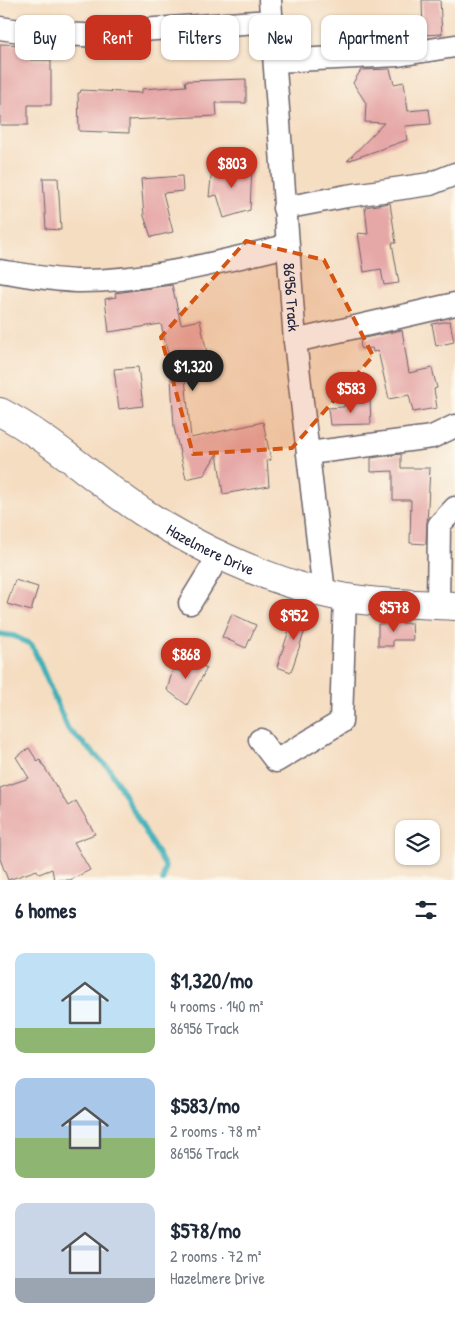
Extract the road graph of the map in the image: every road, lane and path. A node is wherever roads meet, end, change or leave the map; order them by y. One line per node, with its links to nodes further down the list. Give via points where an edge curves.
1 (271, 10): 2 (street, via 101,36); 4 (street, 86956 Track)
2 (0, 28)
3 (455, 46): 4 (street, via 398,56)
4 (275, 61): 6 (street, 86956 Track)
5 (455, 174): 6 (street, via 430,184)
6 (284, 208): 7 (street, 86956 Track)
7 (287, 246): 8 (street, via 199,267 111,280 75,281); 10 (street, 86956 Track)
8 (0, 271)
9 (455, 304): 10 (street)
10 (295, 341): 13 (street, 86956 Track)
11 (0, 412): 15 (street, Hazelmere Drive, via 25,425 149,516)
12 (455, 426): 13 (street, via 432,437)
13 (309, 453): 16 (street, 86956 Track)
14 (455, 508): 18 (street, via 439,525)
15 (220, 554): 16 (street, Hazelmere Drive, via 278,579); 17 (street)
16 (334, 595): 18 (street, Hazelmere Drive, via 377,602); 19 (street, 86956 Track, via 342,722 276,761)
17 (190, 603)
18 (446, 606)
19 (260, 740)

